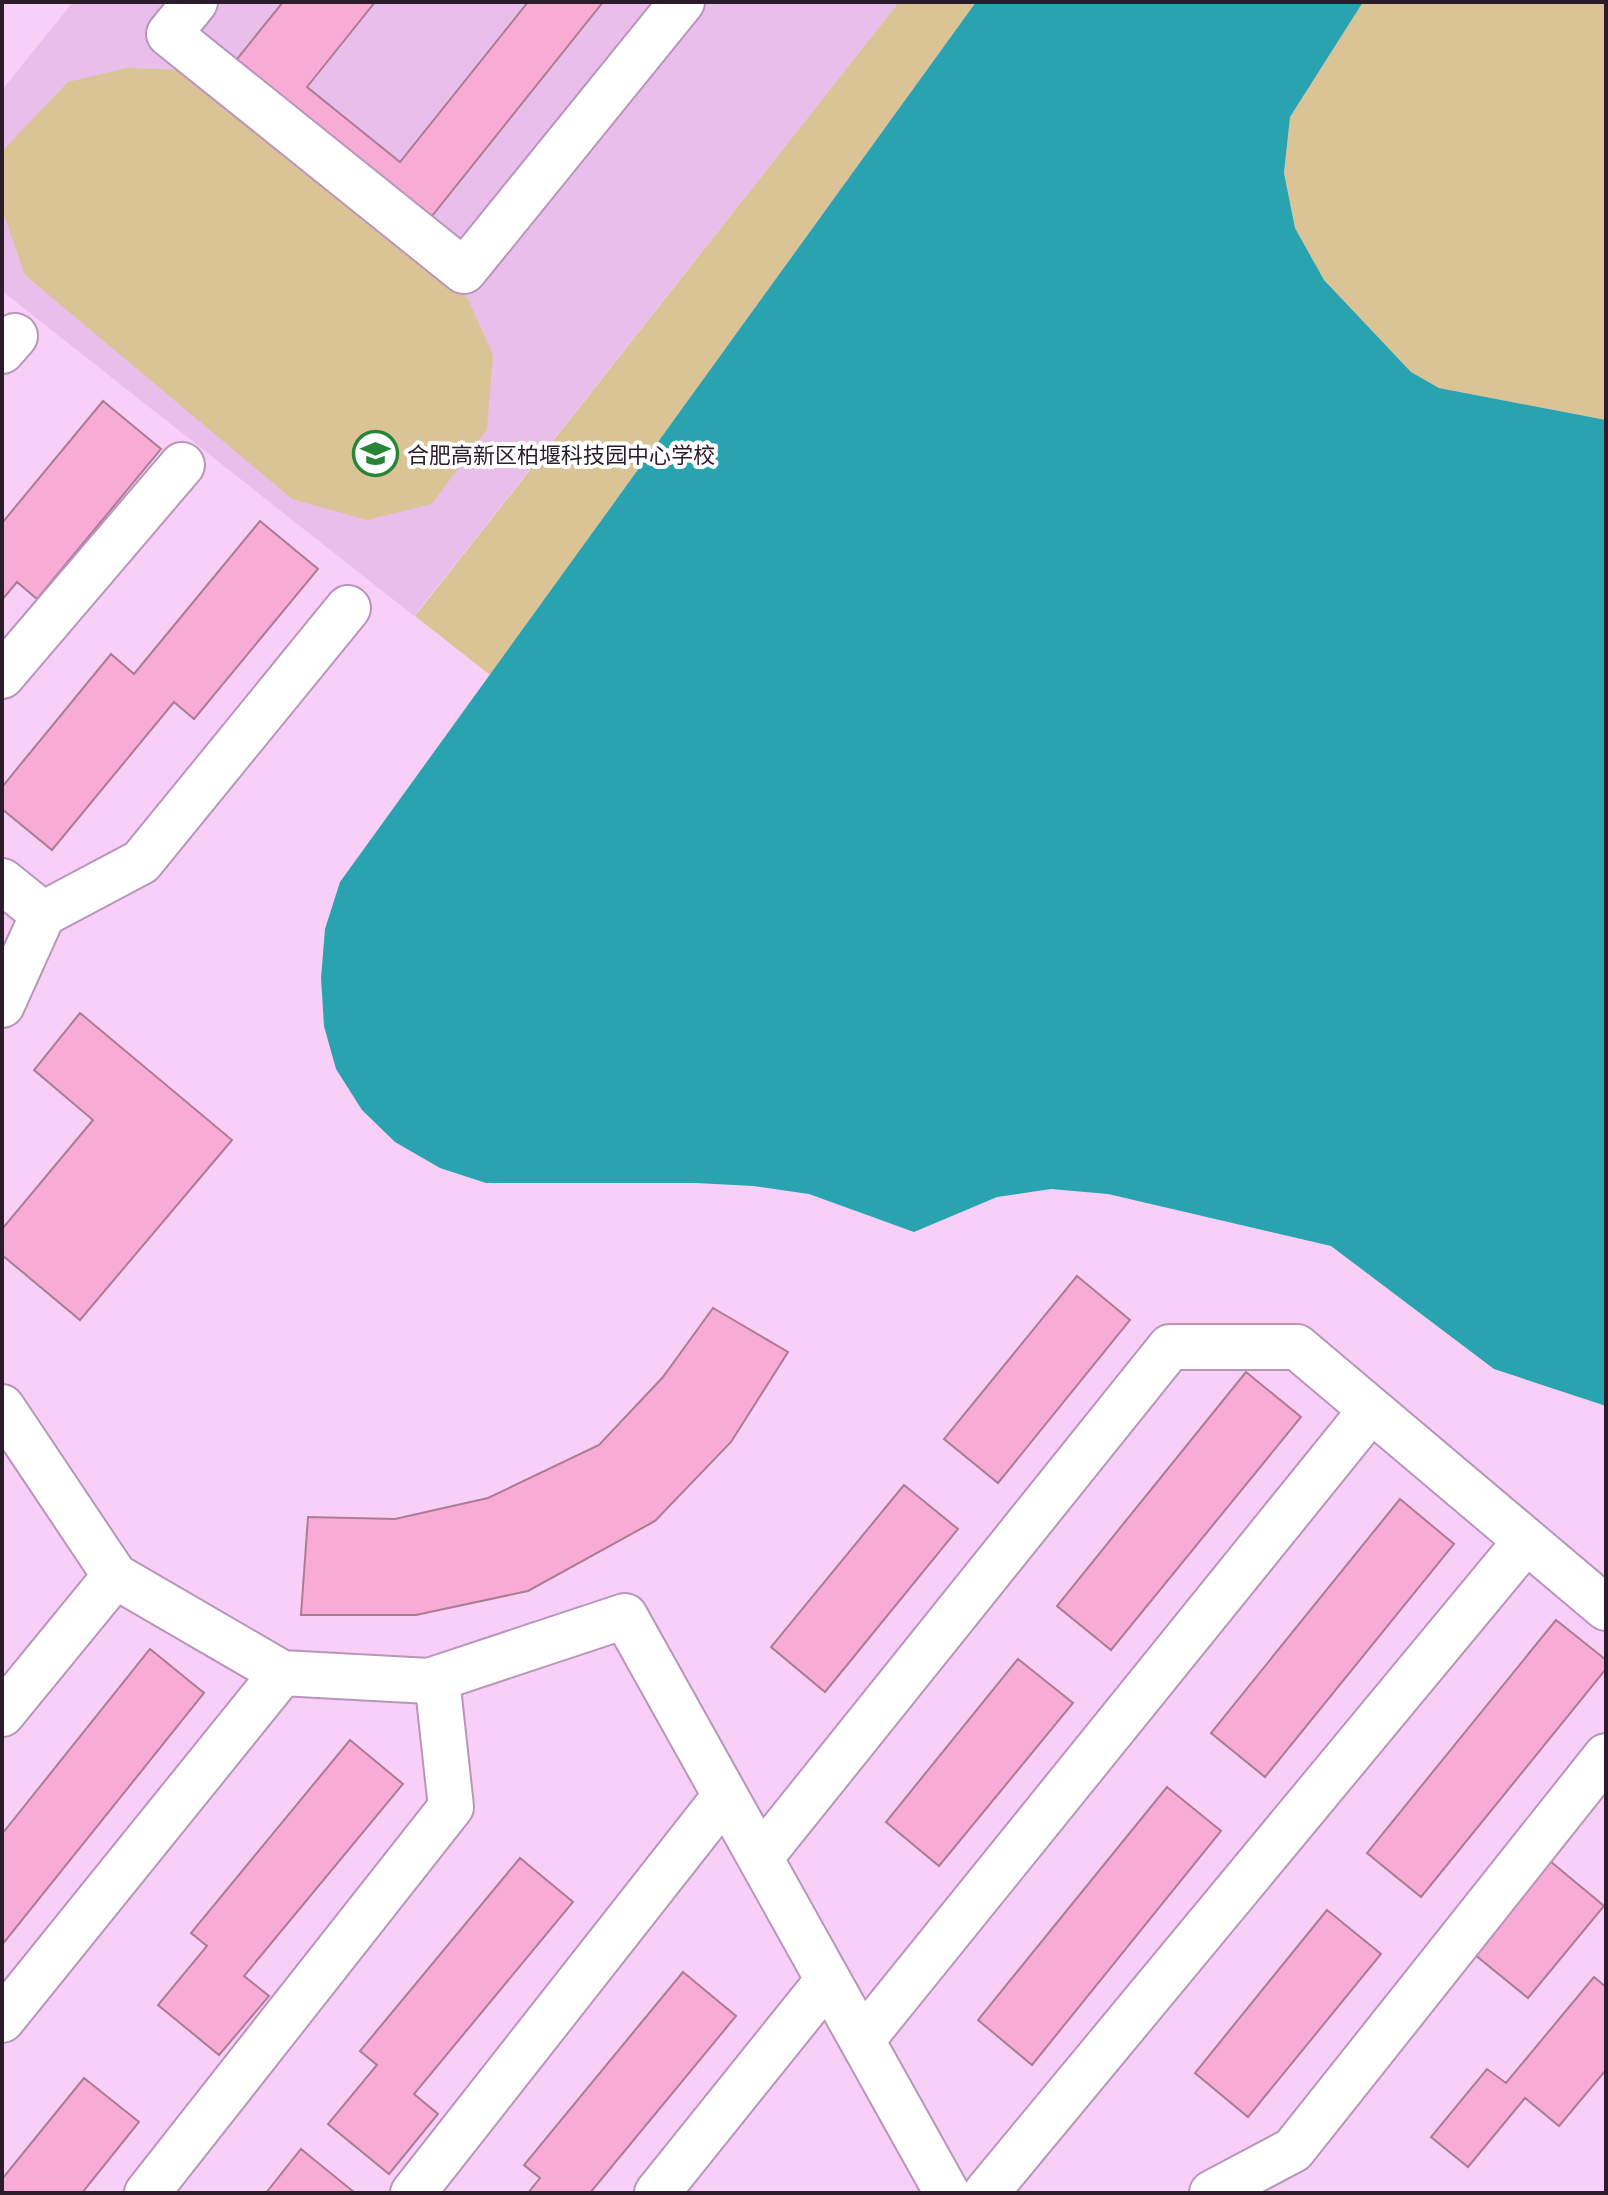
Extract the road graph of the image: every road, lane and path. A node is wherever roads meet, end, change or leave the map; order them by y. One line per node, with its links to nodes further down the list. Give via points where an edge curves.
1 (195, 2): 2 (street, via 169,34 464,271)
2 (682, 2)
3 (182, 465): 5 (street)
4 (348, 608): 7 (street, via 141,862)
5 (2, 676)
6 (2, 881): 7 (street)
7 (43, 914): 8 (street)
8 (2, 1005)
9 (2, 1407): 12 (street)
10 (1371, 1410): 11 (street); 19 (street, via 1297,1347 1170,1347); 22 (street)
11 (1526, 1541): 13 (street); 27 (street)
12 (115, 1576): 14 (street); 16 (street)
13 (1606, 1608)
14 (282, 1673): 15 (street); 21 (street)
15 (437, 1679): 18 (street, via 625,1616); 23 (street, via 451,1807)
16 (2, 1714)
17 (1606, 1756): 28 (street, via 1293,2150)
18 (725, 1796): 19 (street); 24 (street)
19 (760, 1858): 20 (street)
20 (828, 1980): 22 (street); 25 (street)
21 (2, 2020)
22 (862, 2040): 26 (street)
23 (147, 2193)
24 (413, 2193)
25 (657, 2193)
26 (947, 2193)
27 (986, 2193)
28 (1212, 2193)

